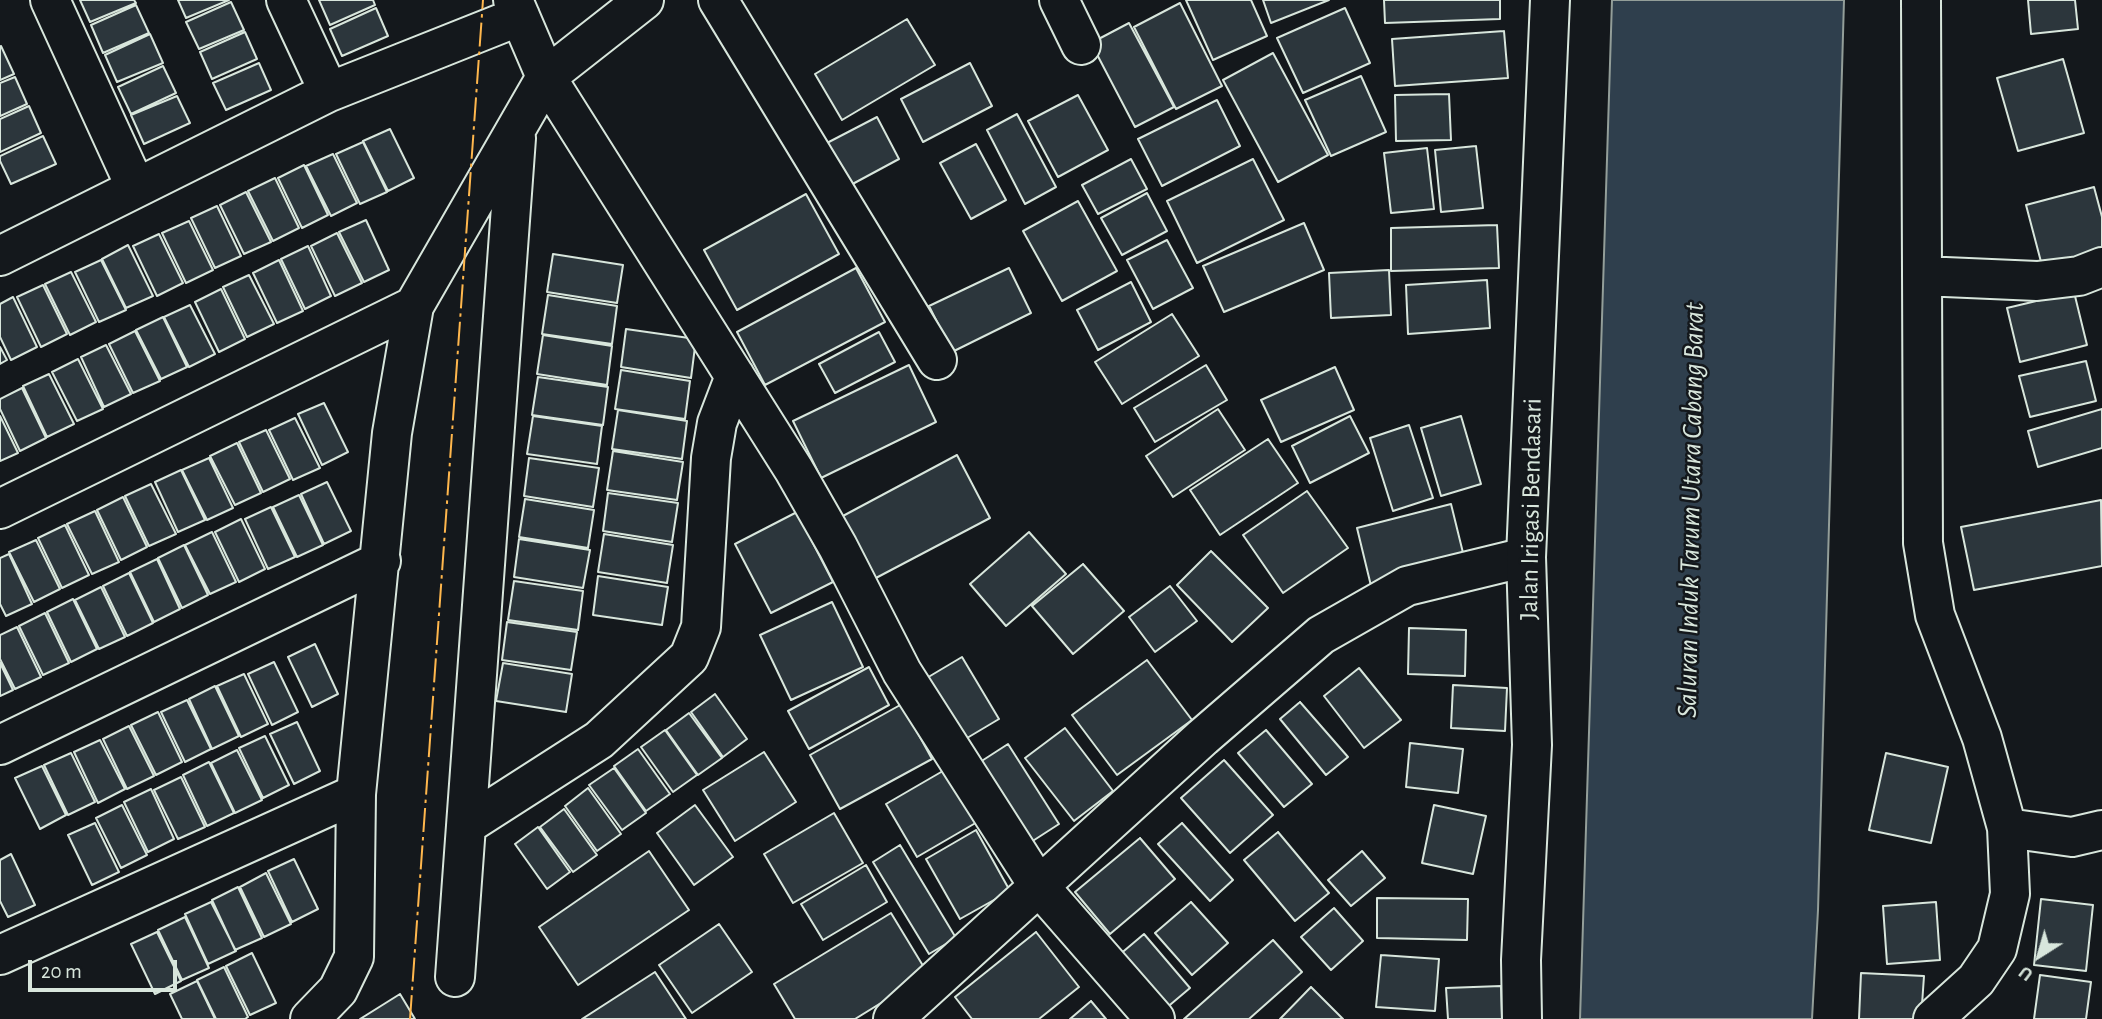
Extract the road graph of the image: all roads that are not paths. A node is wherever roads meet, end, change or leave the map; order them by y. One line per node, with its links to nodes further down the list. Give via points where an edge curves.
1 (50, 0): 13 (street)
2 (286, 0): 11 (street)
3 (644, 0): 10 (street)
4 (718, 0): 18 (street)
5 (1059, 0): 9 (street)
6 (1550, 0): 21 (street, Jalan Irigasi Bendasari)
7 (1921, 0): 16 (street)
8 (517, 8): 10 (street); 11 (street)
9 (1081, 45)
10 (546, 77): 12 (street); 19 (street)
11 (328, 92): 13 (street)
12 (516, 129): 17 (street); 25 (street)
13 (136, 188): 14 (street)
14 (0, 256)
15 (2102, 267): 16 (street, via 2037,281)
16 (1922, 276): 26 (street, via 1923,542 1935,615 1982,738)
17 (414, 306): 20 (street); 22 (street, via 392,433)
18 (937, 360)
19 (735, 376): 25 (street, via 717,424 711,458 701,627 689,657 599,740); 28 (street, via 838,547 902,672)
20 (0, 509)
21 (1526, 557): 28 (street, via 1407,586 1321,635); 34 (street, Jalan Irigasi Bendasari, via 1532,745)
22 (381, 561): 23 (street); 24 (street)
23 (0, 745)
24 (356, 794): 29 (street); 31 (street, via 354,957 338,990)
25 (468, 824): 30 (street)
26 (2007, 828): 27 (street, via 2072,836); 35 (street, via 2010,894 1997,949 1976,980)
27 (2102, 830)
28 (1038, 885): 32 (street); 33 (street)
29 (0, 956)
30 (455, 976)
31 (310, 1019)
32 (893, 1019)
33 (1155, 1019)
34 (1522, 1019)
35 (1933, 1019)

